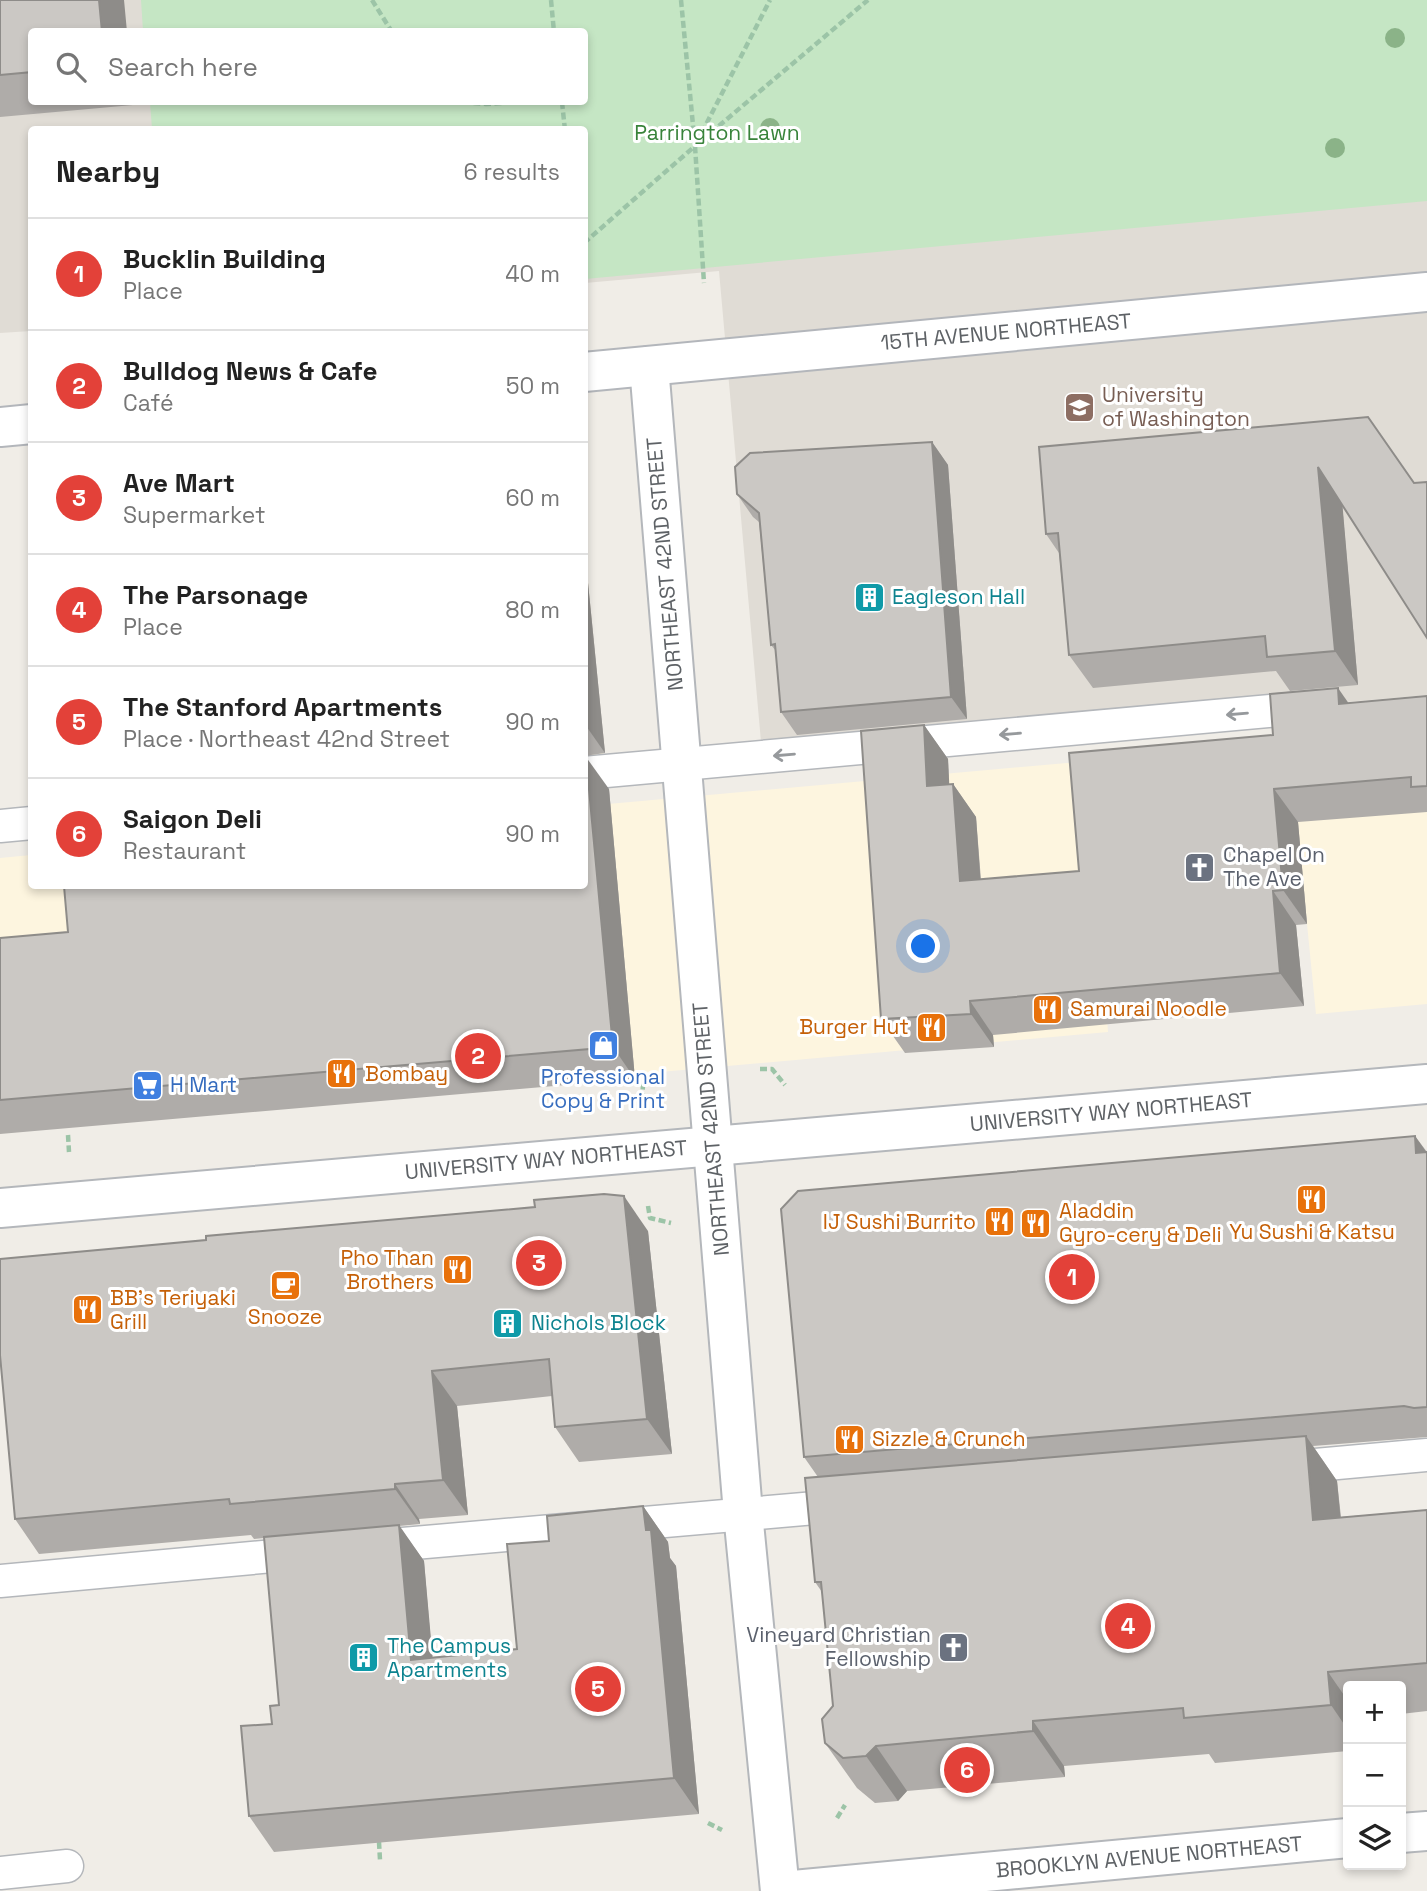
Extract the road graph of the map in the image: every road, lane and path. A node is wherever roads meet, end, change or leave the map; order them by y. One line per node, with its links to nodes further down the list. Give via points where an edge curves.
1 (372, 0): 6 (path)
2 (551, 0): 7 (path)
3 (681, 0): 10 (path)
4 (770, 0): 10 (path)
5 (868, 0): 10 (path)
6 (390, 28)
7 (554, 28)
8 (562, 105): 9 (path)
9 (565, 126)
10 (695, 146): 11 (path); 12 (path)
11 (588, 240)
12 (704, 283)
13 (1427, 292): 14 (street, 15TH AVENUE NORTHEAST)
14 (649, 366): 15 (street, 15TH AVENUE NORTHEAST); 19 (street, NORTHEAST 42ND STREET)
15 (588, 372)
16 (28, 424): 17 (street)
17 (0, 427)
18 (1343, 704): 19 (lane, one-way to 19)
19 (681, 764): 20 (lane); 29 (street, NORTHEAST 42ND STREET)
20 (588, 773)
21 (28, 823): 22 (lane)
22 (0, 826)
23 (760, 1069): 26 (path, via 772,1069)
24 (659, 1079): 27 (path, via 643,1085)
25 (1427, 1084): 29 (street, UNIVERSITY WAY NORTHEAST)
26 (785, 1085)
27 (642, 1101)
28 (68, 1135): 30 (path)
29 (712, 1146): 32 (street, UNIVERSITY WAY NORTHEAST); 37 (street, NORTHEAST 42ND STREET)
30 (69, 1152)
31 (648, 1206): 33 (path, via 650,1219)
32 (0, 1208)
33 (674, 1223)
34 (1427, 1455): 35 (lane)
35 (1253, 1470)
36 (875, 1503): 37 (lane)
37 (743, 1513): 38 (lane); 50 (street, NORTHEAST 42ND STREET)
38 (0, 1581)
39 (845, 1805): 40 (path)
40 (837, 1818)
41 (708, 1823): 42 (path)
42 (722, 1830)
43 (1427, 1831): 44 (street)
44 (1406, 1833)
45 (1343, 1838): 50 (street, BROOKLYN AVENUE NORTHEAST)
46 (379, 1842): 47 (path)
47 (380, 1860)
48 (67, 1866): 49 (lane)
49 (0, 1872)
50 (781, 1891)

